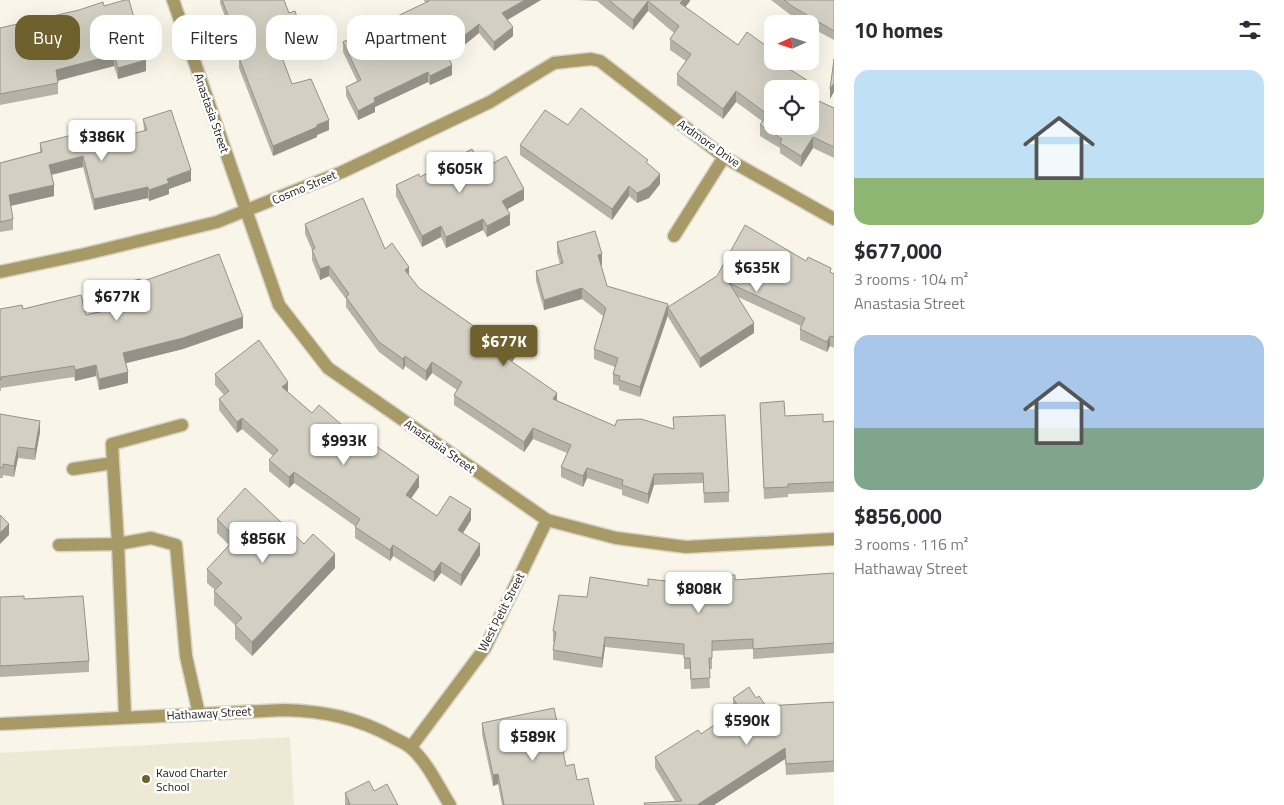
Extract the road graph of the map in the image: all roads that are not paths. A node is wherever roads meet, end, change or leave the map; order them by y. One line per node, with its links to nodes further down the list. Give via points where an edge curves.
1 (173, 0): 4 (street, Anastasia Street)
2 (590, 58): 3 (street, Ardmore Drive, via 600,61); 4 (street, Cosmo Street, via 554,63 490,102 342,172)
3 (724, 157): 5 (street, Ardmore Drive); 6 (street)
4 (245, 211): 7 (street, Cosmo Street, via 216,222); 11 (street, Anastasia Street, via 279,304 328,368)
5 (834, 219)
6 (674, 236)
7 (0, 272)
8 (182, 425): 9 (street, via 112,444)
9 (113, 463): 10 (street); 13 (street)
10 (73, 469)
11 (548, 520): 12 (street, Anastasia Street, via 616,538 686,547); 18 (street, West Petit Street, via 485,648)
12 (834, 539)
13 (118, 544): 14 (street); 15 (street, via 151,538 176,545 186,656); 16 (street)
14 (59, 545)
15 (199, 714): 16 (street, Hathaway Street); 18 (street, Hathaway Street, via 317,711 348,717)
16 (125, 718): 17 (street, Hathaway Street)
17 (0, 724)
18 (411, 747): 19 (street)
19 (450, 805)

